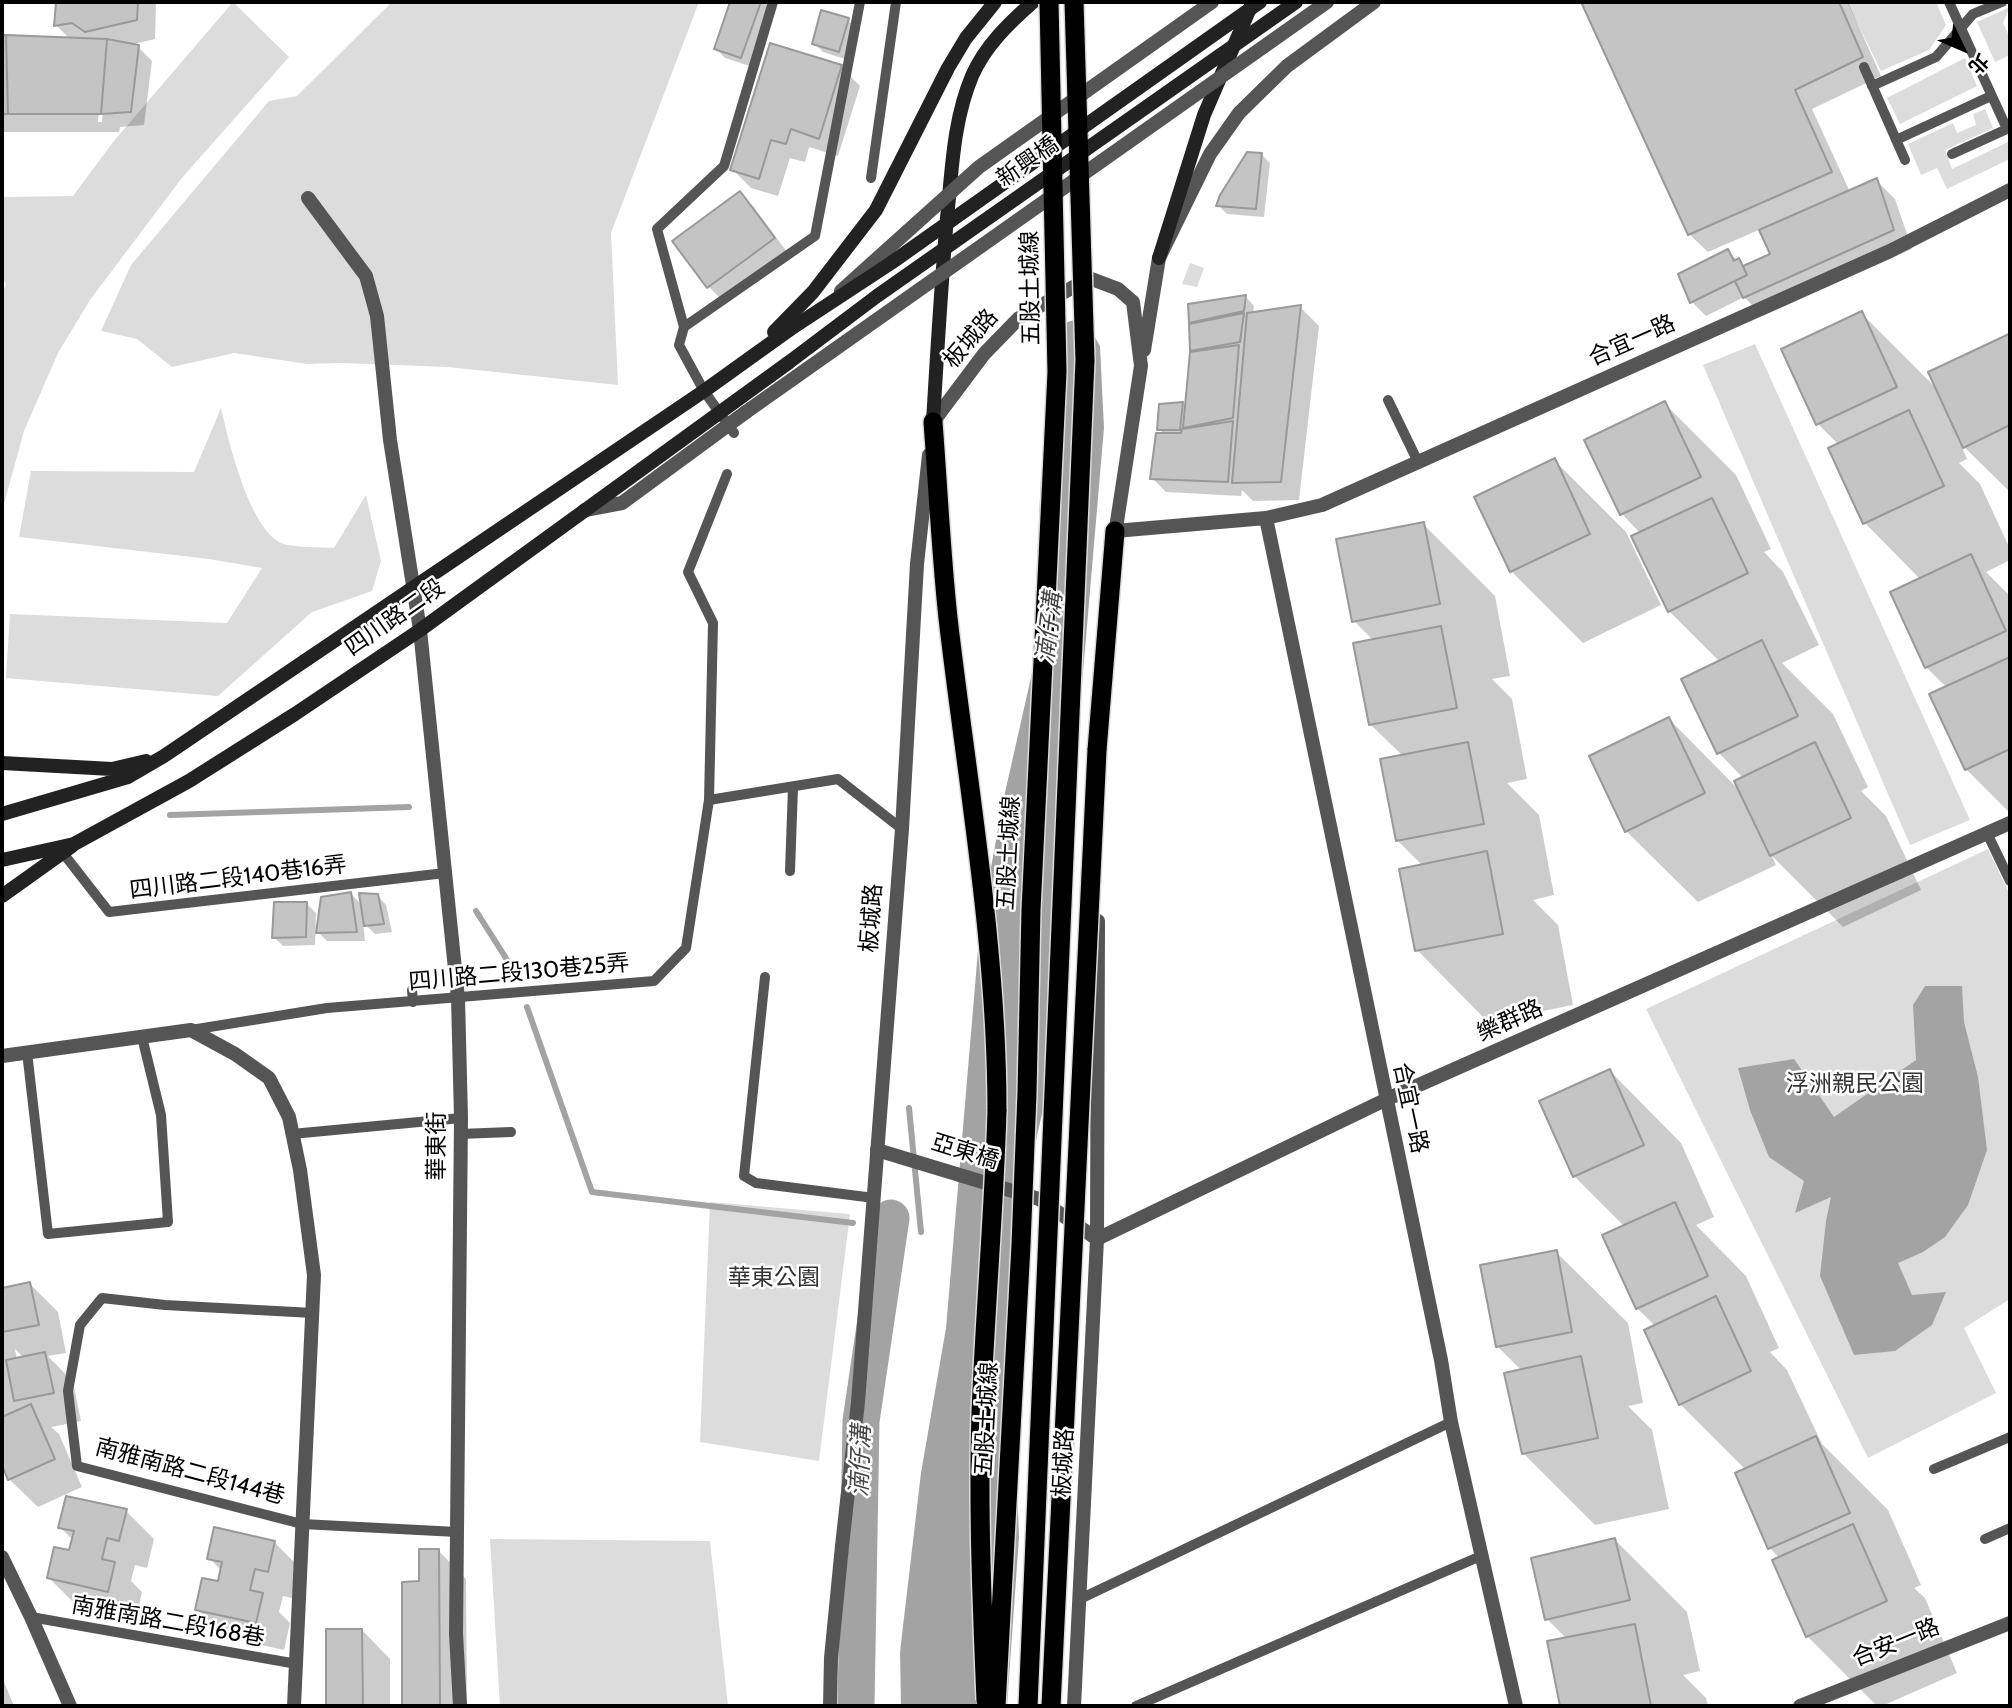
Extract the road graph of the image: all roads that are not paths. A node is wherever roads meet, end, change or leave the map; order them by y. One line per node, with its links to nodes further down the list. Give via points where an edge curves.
1 (773, 2): 28 (lane, via 724,166 657,229)
2 (860, 2): 28 (lane, via 815,236)
3 (896, 2): 23 (lane)
4 (995, 2): 30 (main road, via 948,68 876,210 813,292)
5 (1033, 2): 36 (main road, via 992,42 972,76 961,110 954,142)
6 (1049, 2): 94 (highway, 五股土城線, bridge, via 1057,372 1031,910 1022,1231)
7 (1073, 2): 95 (highway, bridge, via 1085,360)
8 (1212, 2): 27 (street, bridge, via 979,167)
9 (1253, 2): 26 (main road, via 1203,115)
10 (1260, 2): 27 (main road, 新興橋, bridge)
11 (1296, 2): 31 (main road, 新興橋, bridge)
12 (1327, 2): 37 (street, bridge, via 746,412)
13 (1374, 2): 26 (street, via 1287,66 1240,113 1210,154)
14 (1949, 2): 16 (lane)
15 (2002, 2): 16 (lane, via 1973,14)
16 (1961, 28): 18 (lane, via 1936,57); 19 (lane)
17 (1864, 67): 18 (lane)
18 (1872, 86): 20 (lane)
19 (1991, 96): 20 (lane); 21 (lane, via 2007,130)
20 (1896, 140): 22 (lane)
21 (1952, 155)
22 (1905, 160)
23 (871, 178)
24 (2010, 190): 38 (street, 合宜一路, via 1890,251)
25 (308, 198): 43 (street, 華東街, via 366,276 377,316 390,440)
26 (1160, 258): 32 (street)
27 (823, 307): 29 (main road, 新興橋, bridge)
28 (684, 327): 33 (lane, via 679,345)
29 (789, 330): 30 (main road, 四川路二段)
30 (746, 360): 33 (main road, 四川路二段)
31 (788, 363): 35 (main road, 四川路二段)
32 (1141, 366): 36 (street, 板城路, via 1133,302 1118,289 1089,278 1019,318 984,354); 42 (street, 板城路)
33 (704, 391): 35 (lane); 43 (main road, 四川路二段)
34 (1388, 400): 38 (lane)
35 (719, 412): 37 (lane); 40 (main road, 四川路二段)
36 (933, 422): 51 (street, 板城路, via 917,564); 93 (highway, bridge, via 948,615 988,932 997,1064 995,1207 981,1413)
37 (731, 429): 40 (street, via 622,503)
38 (1418, 462): 41 (street, 合宜一路, via 1322,505)
39 (727, 474): 48 (lane, 四川路二段130巷25弄, via 688,572 713,623)
40 (583, 511): 44 (main road, 四川路二段)
41 (1266, 518): 42 (street, 合宜一路); 67 (street, 合宜一路)
42 (1115, 531): 74 (street, 板城路, via 1098,921); 96 (highway, bridge, via 1097,750)
43 (415, 589): 44 (street, 華東街); 45 (main road, 四川路二段)
44 (420, 630): 53 (main road, 四川路二段, via 189,781); 56 (street, 華東街)
45 (164, 756): 46 (main road, via 112,769); 49 (main road, 四川路二段, via 128,777)
46 (2, 763)
47 (793, 787): 48 (lane); 51 (lane, via 838,779); 55 (lane)
48 (709, 800): 61 (lane, 四川路二段130巷25弄, via 686,948 654,981)
49 (2, 814)
50 (2010, 822): 52 (street, 樂群路)
51 (902, 829): 72 (street, 板城路)
52 (1987, 833): 57 (lane); 67 (street, 樂群路)
53 (69, 848): 54 (main road, 四川路二段); 56 (lane, 四川路二段140巷16弄, via 110,912); 58 (main road)
54 (2, 860)
55 (790, 871)
56 (445, 873): 61 (street, 華東街)
57 (2010, 881)
58 (2, 896)
59 (765, 977): 73 (lane, via 744,1176 756,1183)
60 (412, 990): 62 (lane)
61 (458, 998): 62 (lane, 四川路二段130巷25弄); 68 (street, 華東街)
62 (413, 1002): 63 (lane, 四川路二段130巷25弄, via 327,1008)
63 (191, 1030): 64 (street); 70 (street, via 269,1079 289,1116)
64 (142, 1037): 65 (street); 65 (lane, via 161,1115 168,1222 48,1234)
65 (27, 1052): 66 (street)
66 (2, 1056)
67 (1385, 1100): 74 (street, 樂群路); 76 (street, 合宜一路)
68 (461, 1118): 70 (lane); 71 (street, 華東街)
69 (511, 1132): 71 (lane)
70 (292, 1133): 75 (street, via 314,1275)
71 (460, 1134): 81 (street, 華東街)
72 (877, 1150): 73 (street, 板城路); 74 (street, 亞東橋, bridge, via 1033,1197)
73 (874, 1198): 92 (street, 板城路)
74 (1097, 1239): 85 (street, 板城路)
75 (313, 1313): 79 (street, 南雅南路二段144巷); 79 (lane, 南雅南路二段144巷, via 102,1298 79,1325 68,1391 77,1466)
76 (1451, 1422): 83 (street, 合宜一路); 85 (lane)
77 (2010, 1437): 78 (lane)
78 (1934, 1469)
79 (302, 1524): 81 (lane, 南雅南路二段144巷); 88 (street, 南雅南路二段144巷)
80 (2010, 1528): 82 (lane)
81 (457, 1532): 91 (street, 華東街)
82 (1985, 1539)
83 (1483, 1555): 98 (lane); 99 (street, 合宜一路)
84 (2, 1557): 86 (street)
85 (1080, 1599): 97 (street, 板城路)
86 (31, 1617): 88 (lane, 南雅南路二段168巷); 89 (street)
87 (2010, 1623): 100 (street, 合安一路)
88 (297, 1664): 90 (street, 南雅南路二段144巷)
89 (70, 1706)
90 (294, 1706)
91 (460, 1706)
92 (830, 1706)
93 (986, 1706)
94 (996, 1706)
95 (1028, 1706)
96 (1051, 1706)
97 (1073, 1706)
98 (1136, 1706)
99 (1516, 1706)
100 (1800, 1706)

